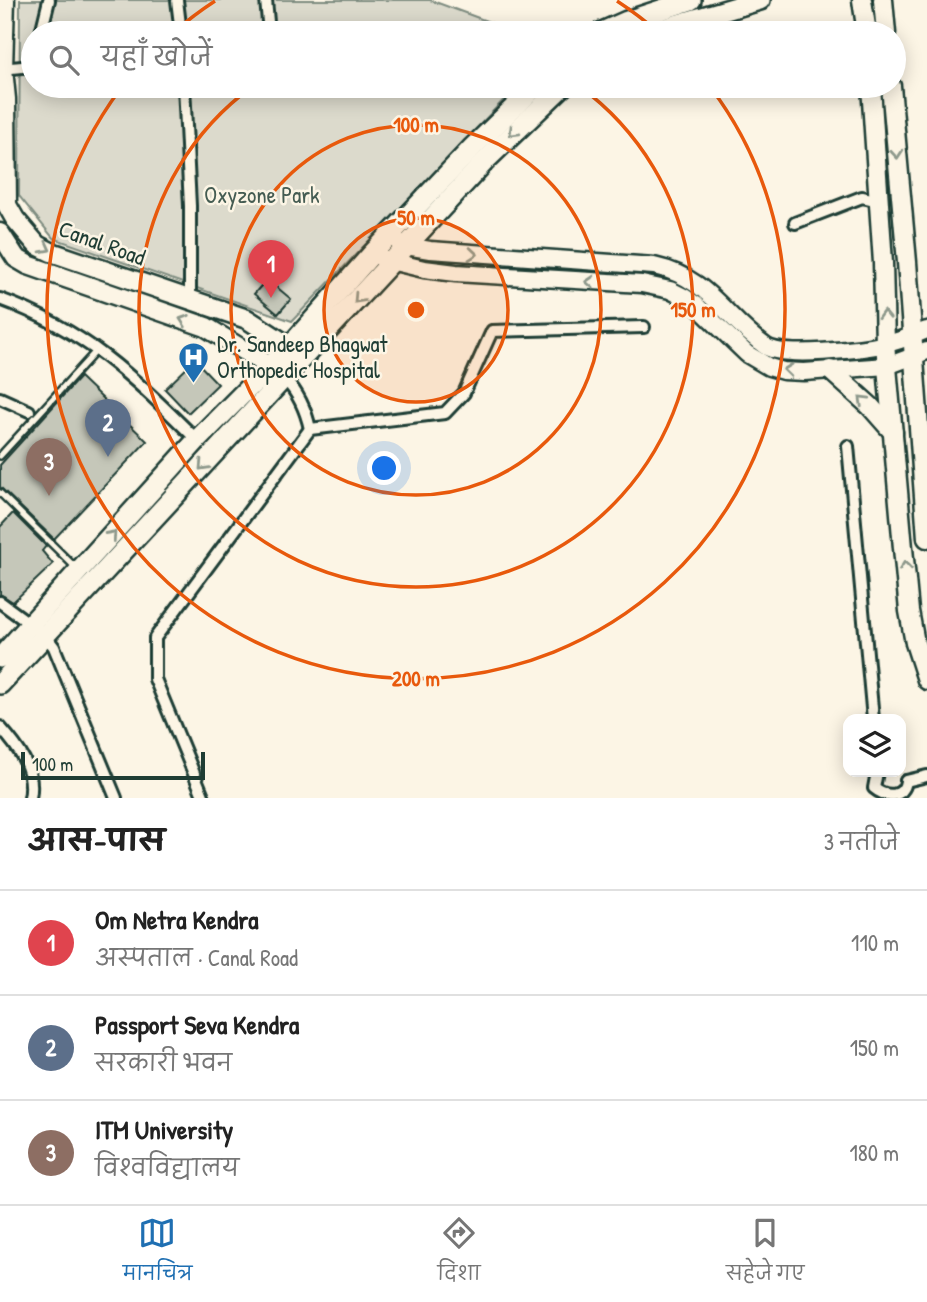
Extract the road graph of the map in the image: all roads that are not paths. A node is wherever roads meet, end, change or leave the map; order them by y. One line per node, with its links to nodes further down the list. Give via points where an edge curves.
1 (5, 0): 17 (main road, Canal Road)
2 (49, 0): 9 (street)
3 (177, 0): 10 (street)
4 (266, 0): 11 (street)
5 (691, 0): 12 (highway)
6 (760, 0): 13 (highway)
7 (862, 0): 14 (main road)
8 (883, 0): 15 (main road)
9 (44, 21)
10 (180, 21)
11 (268, 21)
12 (627, 21)
13 (689, 21)
14 (865, 21)
15 (885, 21)
16 (21, 67): 17 (street)
17 (1, 69): 30 (main road, Canal Road, one-way to 30, via 6,99 7,205 21,226 37,245 51,252)
18 (185, 98): 30 (street)
19 (524, 98): 26 (highway)
20 (550, 98): 27 (highway, one-way to 27)
21 (872, 98): 23 (main road)
22 (892, 98): 33 (main road, one-way to 33)
23 (880, 201): 24 (street, via 862,197); 34 (main road, one-way to 23)
24 (795, 223)
25 (0, 233): 40 (main road, Canal Road, one-way to 25, via 206,327 28,265 16,258)
26 (388, 237): 27 (street); 28 (highway)
27 (406, 246): 29 (highway); 34 (street, one-way to 34, via 654,265 688,277 767,348 803,353)
28 (371, 255): 29 (street); 36 (highway)
29 (391, 263): 36 (highway, one-way to 36); 39 (street, one-way to 29, via 783,371 758,362 696,304 670,290 642,284 456,273)
30 (190, 298): 36 (main road, Canal Road, via 247,319)
31 (0, 299): 35 (street, via 53,321)
32 (644, 327): 43 (street, via 492,331 464,393 445,413)
33 (920, 333): 34 (street); 37 (main road)
34 (885, 344): 38 (main road)
35 (97, 350): 45 (street, via 147,390); 47 (lane)
36 (297, 352): 40 (highway)
37 (920, 354): 38 (street); 49 (main road)
38 (887, 366): 39 (street); 44 (main road)
39 (830, 370): 44 (main road, one-way to 39)
40 (278, 373): 43 (street, via 294,388); 45 (highway); 52 (highway, one-way to 52)
41 (0, 398): 42 (street)
42 (29, 411)
43 (310, 429): 65 (street, via 155,638 155,679)
44 (892, 432): 54 (main road, one-way to 44, via 909,611)
45 (197, 440): 50 (highway, one-way to 45)
46 (848, 446): 56 (street)
47 (0, 456)
48 (0, 493): 50 (lane)
49 (927, 538)
50 (79, 571): 52 (highway)
51 (0, 602): 52 (street)
52 (38, 630): 53 (highway); 55 (highway); 64 (street, via 60,660)
53 (0, 658)
54 (927, 680)
55 (0, 684)
56 (873, 714)
57 (0, 727): 63 (street, via 24,757)
58 (906, 776): 59 (street)
59 (927, 776)
60 (876, 777): 62 (street, via 874,788)
61 (902, 777): 62 (street, via 905,789 900,794)
62 (882, 797)
63 (30, 798)
64 (116, 798)
65 (204, 798)

